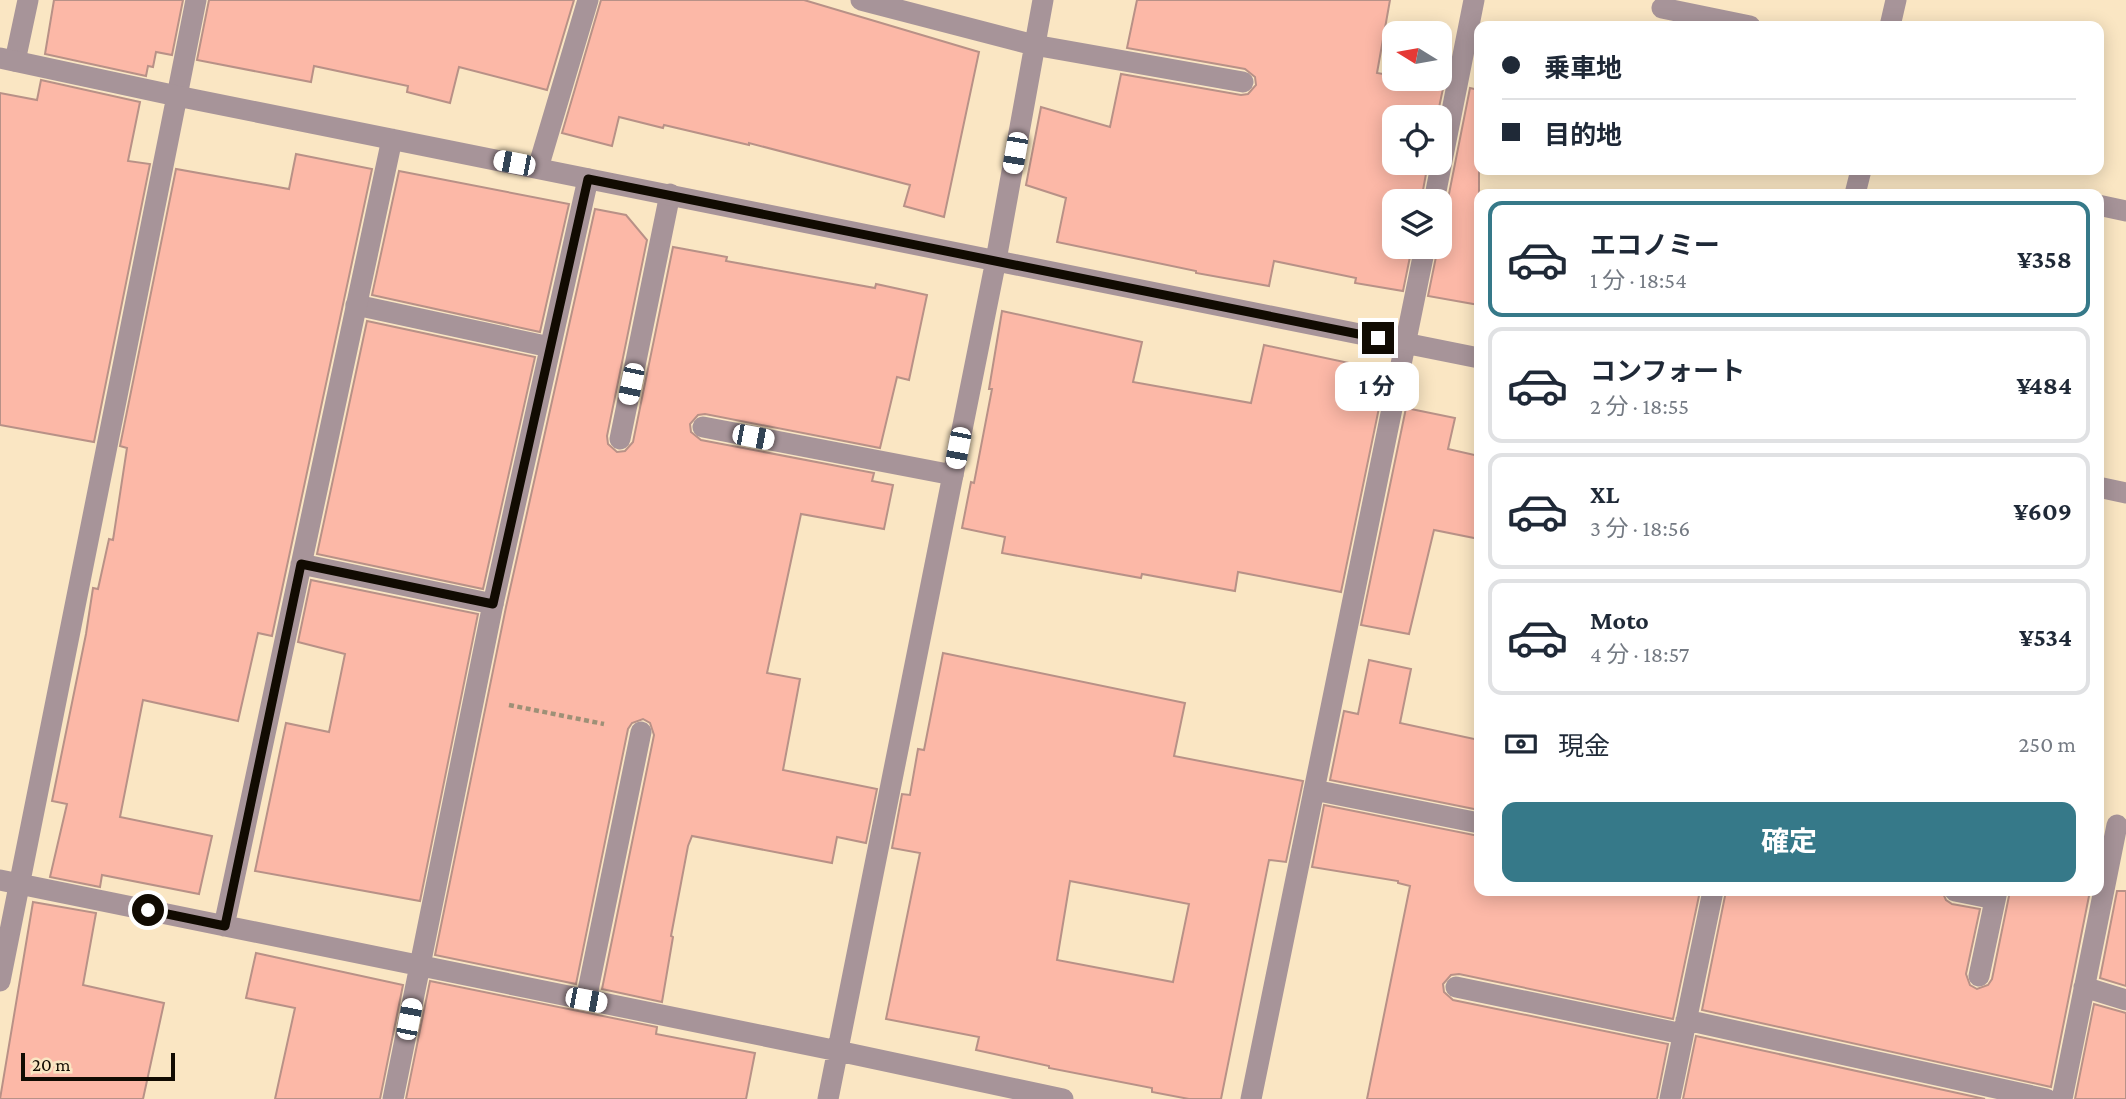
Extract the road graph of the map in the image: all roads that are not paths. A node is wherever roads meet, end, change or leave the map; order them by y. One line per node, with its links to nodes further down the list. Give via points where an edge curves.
1 (28, 0): 12 (street)
2 (196, 0): 14 (street)
3 (588, 0): 16 (street)
4 (861, 0): 11 (street)
5 (1043, 0): 11 (street)
6 (1474, 0): 18 (street)
7 (1896, 0): 10 (street)
8 (1661, 11): 9 (street)
9 (1720, 21)
10 (1891, 21)
11 (1034, 45): 13 (street); 23 (street)
12 (7, 60): 14 (street)
13 (1242, 82)
14 (177, 96): 15 (street); 39 (street)
15 (392, 139): 16 (street); 24 (street)
16 (538, 168): 17 (street)
17 (588, 179): 19 (street); 26 (street)
18 (1436, 189)
19 (670, 194): 23 (street); 29 (street)
20 (2104, 206): 21 (street)
21 (2126, 211)
22 (1422, 259): 25 (street)
23 (996, 260): 25 (street); 30 (street)
24 (356, 306): 26 (street); 33 (street)
25 (1405, 343): 27 (street); 36 (street)
26 (550, 347): 34 (street)
27 (1474, 357)
28 (703, 428): 30 (street)
29 (620, 439)
30 (953, 475): 53 (street)
31 (2104, 488): 32 (street)
32 (2126, 493)
33 (301, 564): 34 (street); 44 (street)
34 (493, 604): 45 (street)
35 (641, 732): 50 (street)
36 (1314, 790): 37 (street); 57 (street)
37 (1474, 822)
38 (2117, 825): 40 (street)
39 (10, 882): 44 (street); 47 (street)
40 (2104, 889)
41 (1712, 896): 52 (street)
42 (1996, 896): 46 (street)
43 (2103, 896): 49 (street)
44 (225, 926): 45 (street)
45 (419, 966): 50 (street); 54 (street)
46 (1979, 976)
47 (0, 981)
48 (1456, 987): 52 (street)
49 (2084, 987): 51 (street); 60 (street)
50 (586, 1000): 53 (street)
51 (2126, 1000)
52 (1685, 1027): 58 (street); 59 (street)
53 (838, 1051): 55 (street); 56 (street)
54 (393, 1099)
55 (828, 1099)
56 (1063, 1099)
57 (1251, 1099)
58 (1670, 1099)
59 (2046, 1099)
60 (2062, 1099)

